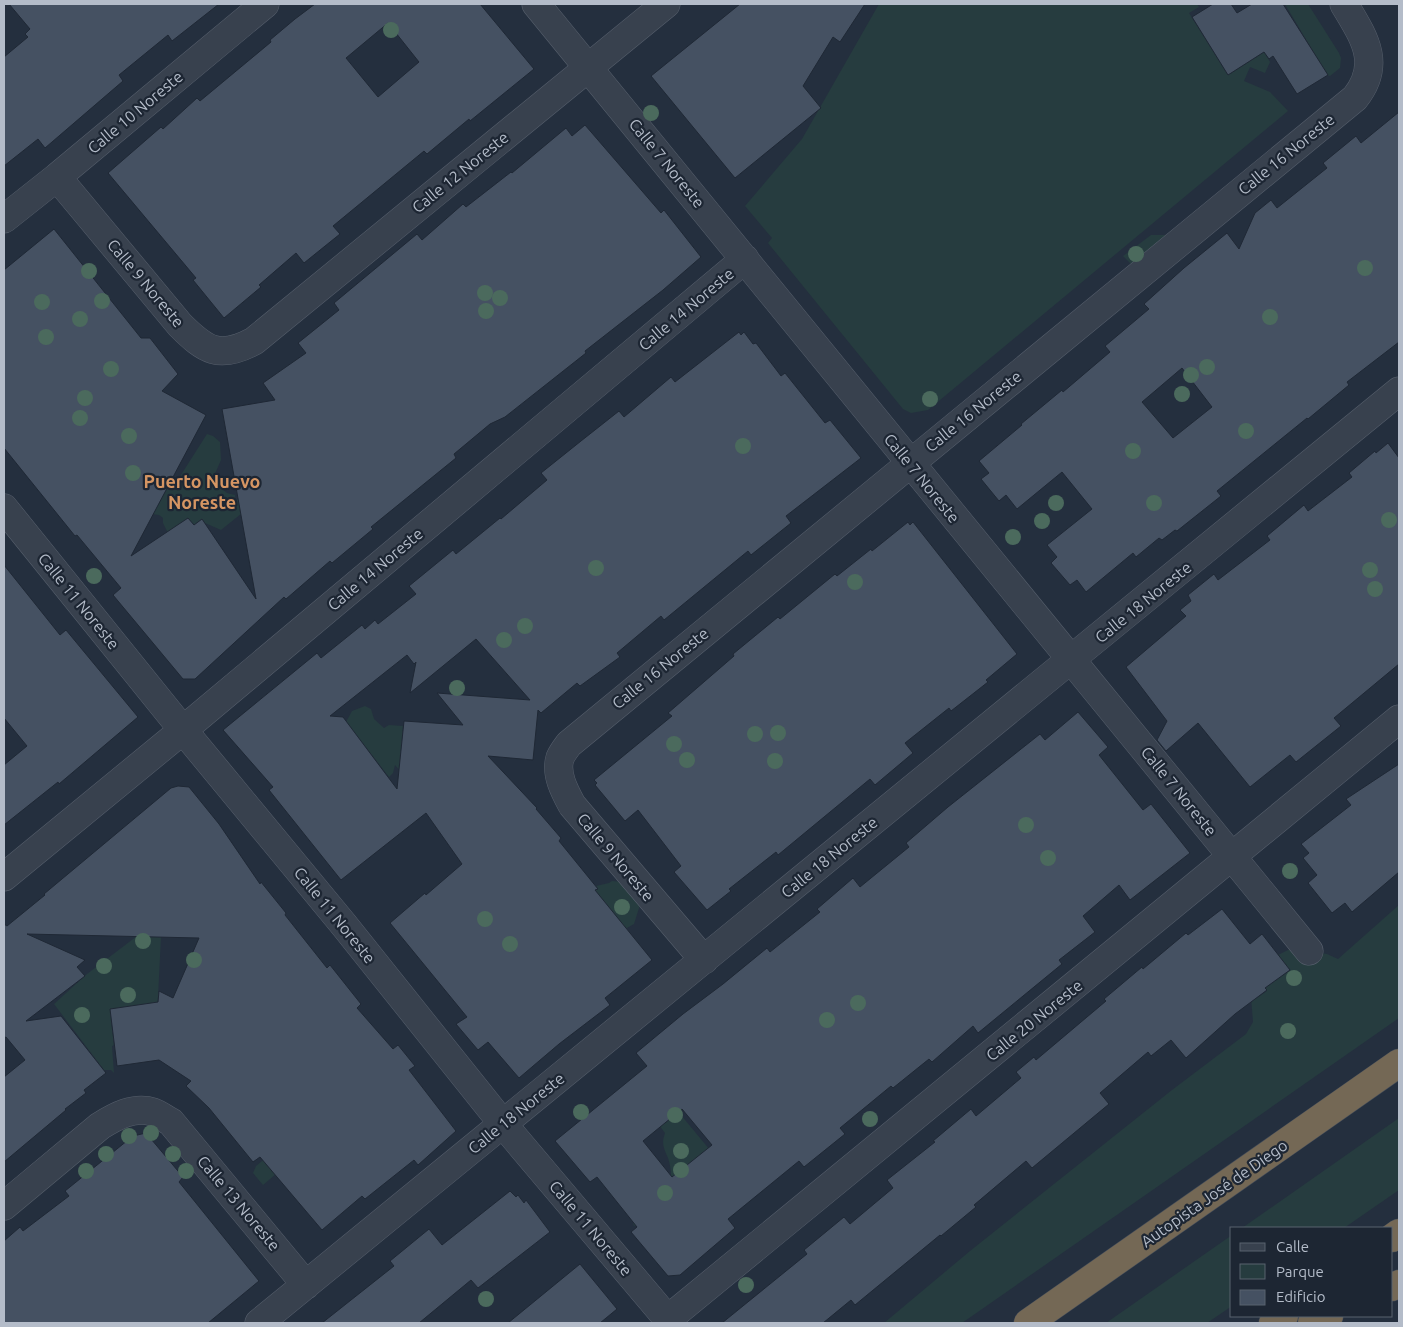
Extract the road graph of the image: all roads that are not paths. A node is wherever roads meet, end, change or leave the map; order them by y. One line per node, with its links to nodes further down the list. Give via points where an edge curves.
1 (265, 4): 6 (street, Calle 10 Noreste)
2 (536, 4): 5 (street, Calle 7 Noreste)
3 (666, 4): 5 (street, Calle 12 Noreste)
4 (1344, 4): 11 (street, Calle 16 Noreste, via 1364,39 1370,65 1364,87 1355,98)
5 (588, 67): 8 (street, Calle 7 Noreste); 9 (street, Calle 12 Noreste)
6 (58, 177): 7 (street, Calle 10 Noreste); 9 (street, Calle 9 Noreste, via 198,343 211,350 225,350 240,349)
7 (4, 219)
8 (746, 259): 11 (street, Calle 7 Noreste); 15 (street, Calle 14 Noreste)
9 (254, 341)
10 (1399, 391): 13 (street, Calle 18 Noreste)
11 (910, 463): 13 (street, Calle 7 Noreste); 16 (street, Calle 16 Noreste)
12 (4, 508): 15 (street, Calle 11 Noreste)
13 (1072, 660): 17 (street, Calle 7 Noreste); 20 (street, Calle 18 Noreste)
14 (1399, 720): 17 (street, Calle 20 Noreste)
15 (183, 730): 18 (street, Calle 14 Noreste); 22 (street, Calle 11 Noreste)
16 (569, 744): 20 (street, Calle 9 Noreste, via 560,759 559,773 572,805)
17 (1232, 857): 19 (street, Calle 7 Noreste); 26 (street, Calle 20 Noreste)
18 (4, 877)
19 (1309, 951)
20 (704, 960): 22 (street, Calle 18 Noreste)
21 (1399, 1063): 28 (highway, Autopista José de Diego)
22 (503, 1124): 24 (street, Calle 18 Noreste); 26 (street, Calle 11 Noreste)
23 (4, 1206): 24 (street, Calle 13 Noreste, via 117,1115 135,1110 153,1112 171,1122)
24 (306, 1285): 27 (street, Calle 18 Noreste)
25 (1326, 1317): 29 (highway)
26 (670, 1321)
27 (259, 1323)
28 (1028, 1323)
29 (1312, 1323)

